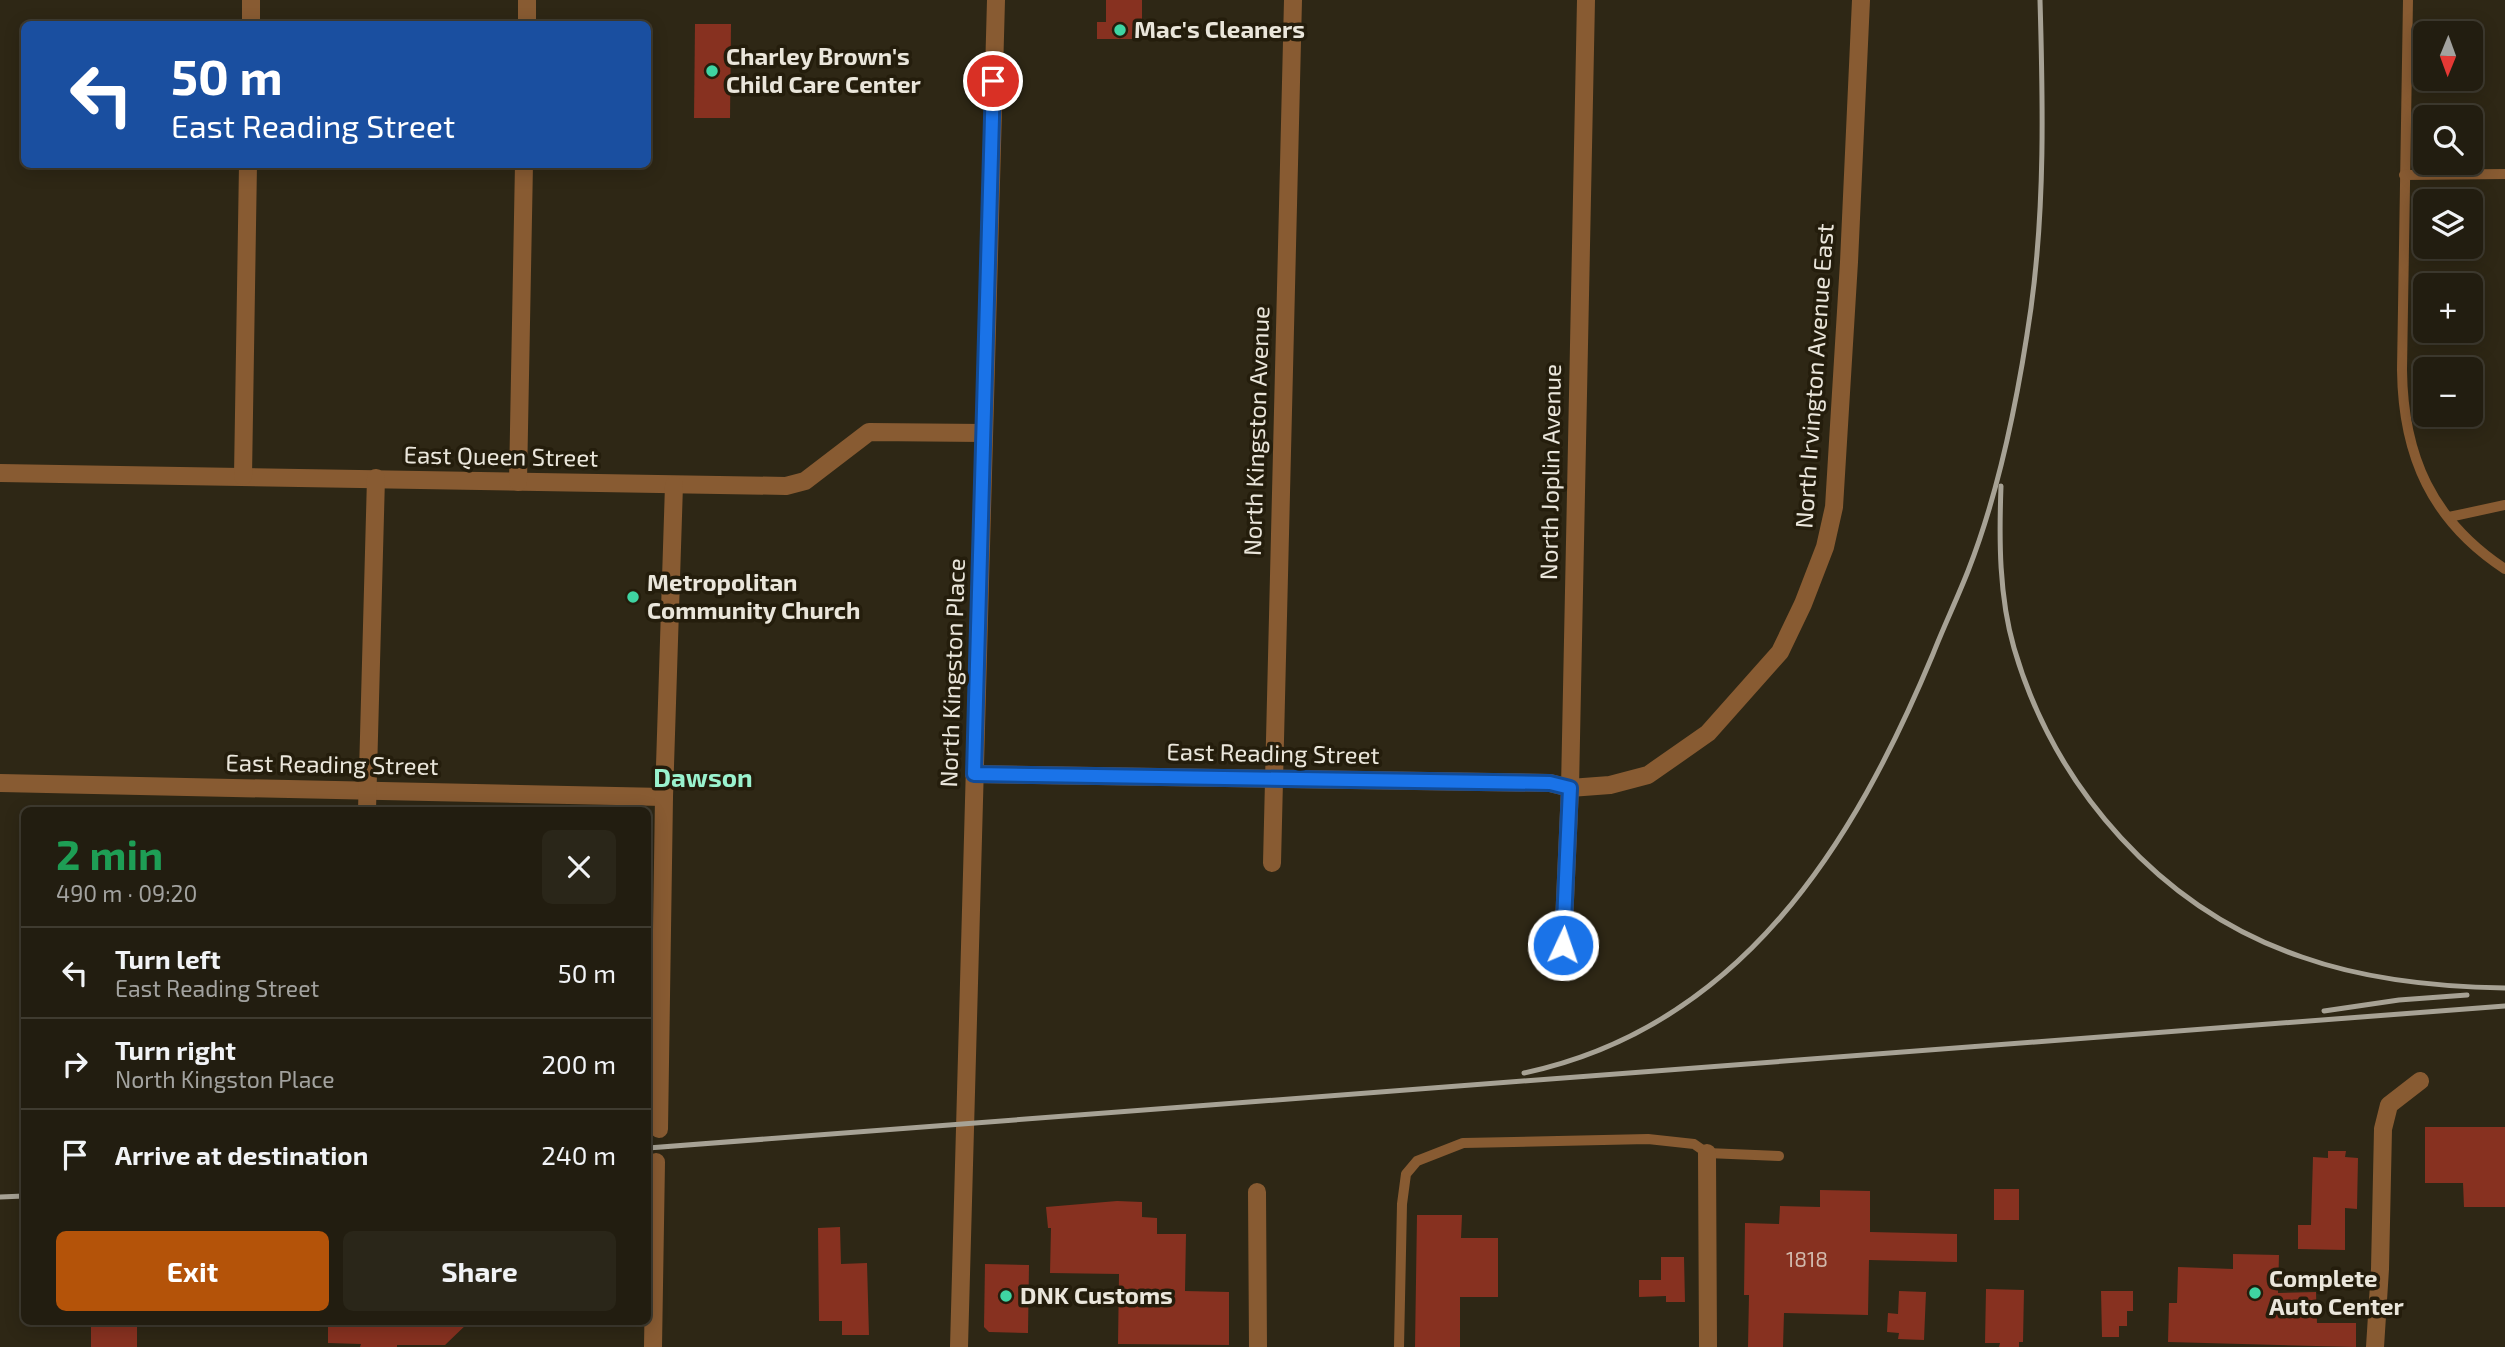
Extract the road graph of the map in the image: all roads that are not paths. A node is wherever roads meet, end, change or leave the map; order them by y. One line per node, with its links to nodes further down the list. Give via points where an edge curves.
1 (251, 0): 8 (street)
2 (527, 0): 9 (street)
3 (996, 0): 14 (street, North Kingston Place)
4 (1293, 0): 24 (street, North Kingston Avenue)
5 (1586, 0): 26 (street, North Joplin Avenue)
6 (1861, 0): 26 (street, North Irvington Avenue East, via 1835,507 1825,547 1780,652 1708,733 1648,775 1610,785)
7 (2408, 0): 12 (lane)
8 (251, 21)
9 (527, 21)
10 (248, 168): 16 (street)
11 (524, 168): 18 (street)
12 (2404, 174): 13 (lane); 21 (lane, via 2404,412 2421,476)
13 (2505, 174)
14 (984, 433): 19 (street, East Queen Street, via 869,432 794,486); 23 (street, North Kingston Place)
15 (0, 473): 16 (street, East Queen Street)
16 (243, 476): 17 (street, East Queen Street)
17 (376, 478): 18 (street, East Queen Street); 27 (street)
18 (518, 482): 19 (street, East Queen Street)
19 (674, 485): 28 (street)
20 (2505, 505): 21 (lane)
21 (2449, 517): 22 (lane)
22 (2505, 569)
23 (974, 774): 24 (street, East Reading Street); 39 (street, North Kingston Place)
24 (1272, 779): 26 (street, East Reading Street, via 1550,783); 30 (street, North Kingston Avenue)
25 (0, 783): 27 (street, East Reading Street)
26 (1570, 788): 31 (street, North Joplin Avenue)
27 (369, 790): 28 (street, East Reading Street); 29 (street)
28 (664, 797): 33 (street)
29 (368, 807)
30 (1272, 863)
31 (1563, 945)
32 (2420, 1081): 43 (street, via 2389,1105 2383,1129)
33 (659, 1129)
34 (1707, 1153): 35 (lane); 41 (lane, via 1694,1144 1647,1139 1463,1143 1417,1161 1406,1174 1402,1204); 42 (street)
35 (1779, 1156)
36 (656, 1162): 38 (street)
37 (1257, 1192): 40 (street)
38 (653, 1347)
39 (959, 1347)
40 (1258, 1347)
41 (1399, 1347)
42 (1708, 1347)
43 (2375, 1347)

